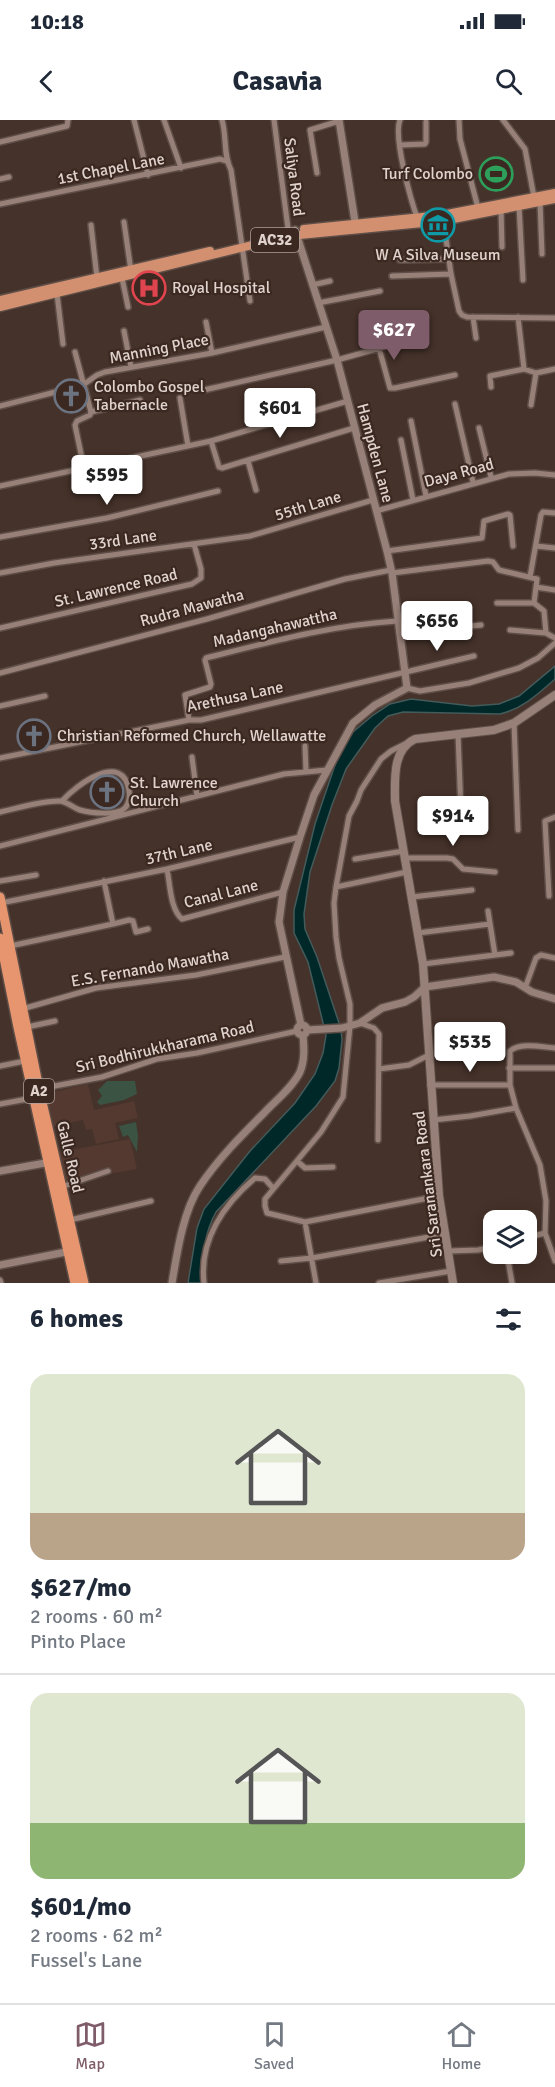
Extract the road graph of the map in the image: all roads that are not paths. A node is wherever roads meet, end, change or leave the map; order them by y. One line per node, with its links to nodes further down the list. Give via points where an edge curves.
1 (68, 120): 11 (street, via 67,126)
2 (134, 120): 16 (street)
3 (164, 120): 14 (street)
4 (222, 120): 13 (street)
5 (274, 120): 31 (street, Saliya Road)
6 (339, 120): 15 (street, via 310,130); 30 (street)
7 (400, 120): 12 (street, via 397,129)
8 (459, 120): 24 (street, via 460,140)
9 (503, 120): 21 (street, via 525,149)
10 (426, 122): 12 (street, via 425,144)
11 (0, 142)
12 (401, 145): 27 (street)
13 (226, 161): 14 (street, 1st Chapel Lane); 32 (street, via 231,170)
14 (181, 168): 16 (street, 1st Chapel Lane)
15 (317, 173)
16 (148, 175): 22 (street, 1st Chapel Lane)
17 (9, 177): 18 (street)
18 (0, 179)
19 (555, 193): 21 (main road, AC32)
20 (555, 199): 21 (main road, AC32)
21 (537, 200): 23 (main road, AC32); 24 (main road, AC32); 34 (street)
22 (0, 204)
23 (519, 206): 25 (main road, AC32); 42 (street)
24 (478, 208): 26 (main road, AC32)
25 (501, 209): 26 (main road, AC32); 33 (street)
26 (443, 218): 27 (main road, AC32); 35 (street)
27 (418, 221): 30 (main road, AC32)
28 (124, 222): 37 (street)
29 (91, 225): 40 (street)
30 (356, 227): 31 (main road, AC32)
31 (292, 233): 32 (main road, AC32); 44 (street, Hampden Lane)
32 (243, 246): 37 (main road, AC32); 48 (street)
33 (502, 247)
34 (542, 254)
35 (449, 259): 36 (street); 38 (street)
36 (400, 260)
37 (131, 273): 40 (main road, AC32); 41 (main road, AC32)
38 (451, 274): 39 (street); 52 (street, via 459,311)
39 (392, 276)
40 (97, 278): 47 (main road, AC32)
41 (122, 278): 46 (main road, AC32); 51 (street)
42 (523, 280)
43 (330, 281): 44 (street)
44 (312, 285): 49 (street, Hampden Lane)
45 (380, 291): 49 (street)
46 (57, 294): 50 (main road, AC32); 60 (street)
47 (0, 300)
48 (250, 301)
49 (318, 303): 56 (street, Hampden Lane)
50 (0, 307)
51 (128, 307)
52 (472, 317): 53 (street); 58 (street)
53 (518, 317): 54 (street); 66 (street)
54 (555, 318)
55 (206, 322): 63 (street)
56 (326, 327): 63 (street, Manning Place); 64 (street, Hampden Lane)
57 (124, 331): 65 (street)
58 (476, 338)
59 (409, 340): 61 (street)
60 (63, 344)
61 (379, 348): 64 (street); 69 (street, via 390,388)
62 (75, 352): 70 (street)
63 (212, 352): 65 (street, Manning Place)
64 (337, 360): 72 (street); 75 (street, Hampden Lane)
65 (130, 368): 70 (street, Manning Place, via 97,375)
66 (524, 369): 68 (street); 71 (street, via 490,376)
67 (555, 369): 68 (street)
68 (536, 373): 77 (street)
69 (455, 375)
70 (83, 385): 78 (street, Manning Place); 79 (street)
71 (491, 387)
72 (204, 390)
73 (180, 398): 85 (street)
74 (140, 400): 79 (street)
75 (348, 402): 81 (street, Hampden Lane); 84 (street)
76 (454, 404): 90 (street)
77 (531, 405)
78 (0, 406)
79 (91, 412): 87 (street, via 75,424)
80 (411, 421): 94 (street)
81 (354, 428): 86 (street); 95 (street, Hampden Lane)
82 (479, 428): 89 (street)
83 (401, 440): 96 (street)
84 (211, 441): 85 (street); 86 (street, via 219,467)
85 (188, 446): 87 (street)
86 (248, 461): 92 (street)
87 (84, 468): 91 (street)
88 (553, 475): 89 (street, Daya Road)
89 (491, 477): 90 (street, Daya Road)
90 (473, 482): 94 (street, Daya Road)
91 (0, 486)
92 (256, 490)
93 (218, 491): 100 (street, via 107,518)
94 (426, 496): 96 (street, Daya Road)
95 (373, 500): 97 (street, Hampden Lane); 99 (street, 55th Lane)
96 (413, 500): 97 (street, Daya Road)
97 (376, 511): 105 (street, Hampden Lane)
98 (555, 513): 103 (street, via 541,515)
99 (250, 536): 101 (street, 33rd Lane)
100 (0, 537)
101 (195, 544): 107 (street, 33rd Lane); 115 (street, St. Lawrence Road, via 201,578 192,584)
102 (513, 546): 105 (street, via 508,514 484,521 482,538)
103 (536, 546): 104 (street); 108 (street)
104 (555, 548)
105 (387, 551): 106 (street, Hampden Lane)
106 (391, 571): 108 (street, Rudra Mawatha, via 488,561 499,570); 113 (street, Hampden Lane); 123 (street, Rudra Mawatha, via 345,579)
107 (0, 573)
108 (530, 577): 109 (street, via 537,579)
109 (536, 587): 110 (street); 112 (street)
110 (555, 591)
111 (497, 603): 112 (street)
112 (534, 603): 118 (street, via 544,611)
113 (397, 621): 117 (street, Hampden Lane); 128 (street, Madangahawattha, via 315,631 206,658 211,684 186,694)
114 (481, 625): 117 (street)
115 (0, 628)
116 (510, 630): 118 (street)
117 (399, 633): 122 (street, Hampden Lane)
118 (546, 633): 119 (street)
119 (555, 638)
120 (555, 643): 124 (street, via 519,668 469,683 420,691)
121 (474, 656): 122 (street, Arethusa Lane)
122 (404, 671): 124 (street, Hampden Lane); 128 (street, Arethusa Lane)
123 (0, 673)
124 (407, 688): 135 (street, via 375,705 353,723)
125 (555, 695): 129 (main road)
126 (45, 696): 127 (street)
127 (0, 706)
128 (189, 720): 133 (street, Arethusa Lane)
129 (514, 723): 130 (main road, via 494,730); 142 (street)
130 (458, 734): 131 (main road, via 430,736); 140 (street)
131 (405, 744): 145 (main road, Sri Saranankara Road, via 398,758 395,801); 153 (street, via 381,759 361,790 349,816)
132 (305, 746): 136 (street)
133 (0, 758)
134 (192, 758): 137 (street)
135 (327, 770): 136 (street); 143 (street)
136 (306, 771): 137 (street)
137 (197, 796): 144 (street)
138 (62, 801): 138 (street, via 97,813 123,810 130,796 128,783 122,774 103,773 76,786); 139 (street)
139 (0, 812)
140 (461, 812)
141 (555, 817): 156 (street, via 545,821)
142 (518, 830)
143 (300, 837): 147 (street, 37th Lane); 155 (street)
144 (0, 846)
145 (405, 855): 146 (street); 148 (main road, Sri Saranankara Road); 149 (street, via 453,859 463,868)
146 (356, 859)
147 (167, 869): 152 (street, 37th Lane); 155 (street, Canal Lane, via 175,908 182,919)
148 (407, 872): 153 (street); 157 (main road, Sri Saranankara Road)
149 (495, 872)
150 (36, 875): 151 (street)
151 (0, 881)
152 (105, 881): 158 (street, 37th Lane); 160 (street)
153 (336, 887): 179 (street, via 336,937 350,1004)
154 (472, 890): 157 (street)
155 (283, 892): 168 (street, via 279,922)
156 (549, 896)
157 (412, 897): 163 (main road, Sri Saranankara Road)
158 (1, 900): 165 (highway, Galle Road / A2)
159 (488, 910): 161 (street)
160 (113, 924): 162 (street, via 129,920 136,932); 165 (street)
161 (490, 924): 163 (street); 167 (street)
162 (148, 928)
163 (418, 933): 170 (main road, Sri Saranankara Road)
164 (0, 938): 171 (highway, Galle Road / A2)
165 (9, 946): 175 (highway, Galle Road / A2)
166 (512, 953): 167 (street)
167 (495, 955): 170 (street)
168 (285, 957): 175 (street, E.S. Fernando Mawatha, via 189,977 96,988); 180 (street)
169 (555, 958): 173 (street, via 536,958)
170 (423, 964): 172 (main road, Sri Saranankara Road)
171 (4, 976): 183 (highway, Galle Road / A2)
172 (425, 987): 173 (street, via 494,977); 177 (street, via 405,1002 382,1008); 182 (main road, Sri Saranankara Road)
173 (525, 988): 174 (street)
174 (555, 999)
175 (21, 1009): 178 (highway, Galle Road / A2)
176 (55, 1021): 178 (street)
177 (360, 1023): 179 (street); 187 (street, via 379,1034)
178 (27, 1027): 190 (highway, Galle Road / A2)
179 (346, 1027): 180 (street); 195 (street, via 343,1097)
180 (302, 1030): 190 (street, Sri Bodhirukkharama Road, via 157,1059); 222 (street, via 302,1062 294,1081 228,1149 192,1199)
181 (555, 1048): 185 (street, via 514,1047)
182 (429, 1055): 187 (street, via 409,1065); 189 (main road, Sri Saranankara Road)
183 (25, 1061): 184 (street); 190 (highway, Galle Road / A2)
184 (0, 1066)
185 (509, 1068): 186 (street); 188 (street)
186 (555, 1068)
187 (380, 1069): 194 (street)
188 (510, 1084): 189 (street); 192 (street)
189 (430, 1085): 193 (main road, Sri Saranankara Road)
190 (36, 1094): 191 (street, Sri Bodhirukkharama Road); 196 (highway, Galle Road / A2)
191 (0, 1104)
192 (516, 1108): 193 (street); 204 (street, via 540,1166)
193 (433, 1120): 202 (main road, Sri Saranankara Road)
194 (378, 1140)
195 (297, 1161): 197 (street, via 305,1168); 201 (street)
196 (51, 1162): 199 (street); 200 (highway, Galle Road / A2); 212 (highway, Galle Road / A2)
197 (333, 1167)
198 (108, 1171): 200 (street)
199 (0, 1172)
200 (62, 1187): 206 (highway, Galle Road / A2)
201 (273, 1188): 207 (street, via 265,1199 267,1213); 223 (street, via 265,1179 255,1178 221,1214 210,1235)
202 (439, 1197): 207 (street); 209 (main road, Sri Saranankara Road)
203 (151, 1201): 206 (street)
204 (546, 1201): 205 (street); 208 (street)
205 (555, 1201)
206 (70, 1220): 212 (highway, Galle Road / A2)
207 (305, 1222): 214 (street)
208 (544, 1233): 210 (street); 216 (street)
209 (446, 1234): 213 (main road, Sri Saranankara Road); 214 (street)
210 (537, 1235)
211 (483, 1249): 213 (street)
212 (72, 1250): 218 (street); 220 (highway, Galle Road / A2); 221 (highway, Galle Road / A2)
213 (449, 1251): 219 (main road, Sri Saranankara Road)
214 (312, 1258): 215 (street); 224 (street)
215 (281, 1261)
216 (555, 1261)
217 (509, 1264): 227 (street)
218 (0, 1265)
219 (452, 1271): 225 (street); 226 (main road, Sri Saranankara Road)
220 (75, 1283)
221 (84, 1283)
222 (172, 1283)
223 (204, 1283)
224 (316, 1283)
225 (379, 1283)
226 (453, 1283)
227 (512, 1283)

